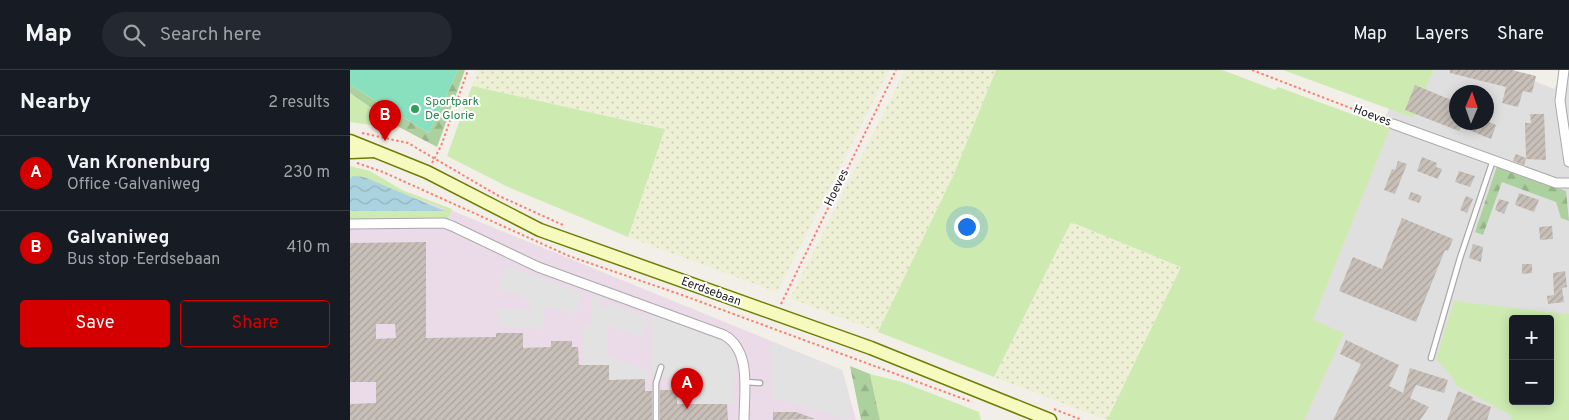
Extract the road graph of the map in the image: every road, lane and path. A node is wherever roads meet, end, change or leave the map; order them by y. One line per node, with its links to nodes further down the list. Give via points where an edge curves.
1 (468, 70): 11 (path)
2 (896, 70): 16 (path, Hoeves)
3 (1252, 70): 5 (path, Hoeves)
4 (1564, 70): 13 (street, via 1560,101)
5 (1393, 124): 12 (street, Hoeves)
6 (354, 137): 7 (path); 9 (main road, Eerdsebaan)
7 (408, 143)
8 (350, 147): 9 (main road, Eerdsebaan)
9 (377, 151): 10 (main road); 24 (main road, Eerdsebaan, via 428,172 540,230 871,348)
10 (352, 157): 21 (path, Eerdsebaan, via 413,188 569,256 682,294)
11 (434, 159)
12 (1493, 160): 14 (street, Hoeves, via 1556,183); 17 (lane)
13 (1569, 162)
14 (1569, 184)
15 (350, 224): 19 (street, via 444,223 538,267 724,335 733,340 742,356)
16 (780, 306)
17 (1431, 358)
18 (661, 367): 22 (lane, via 656,383)
19 (744, 382): 20 (lane); 23 (street)
20 (760, 383)
21 (978, 404)
22 (656, 420)
23 (744, 420)
24 (1050, 420)

